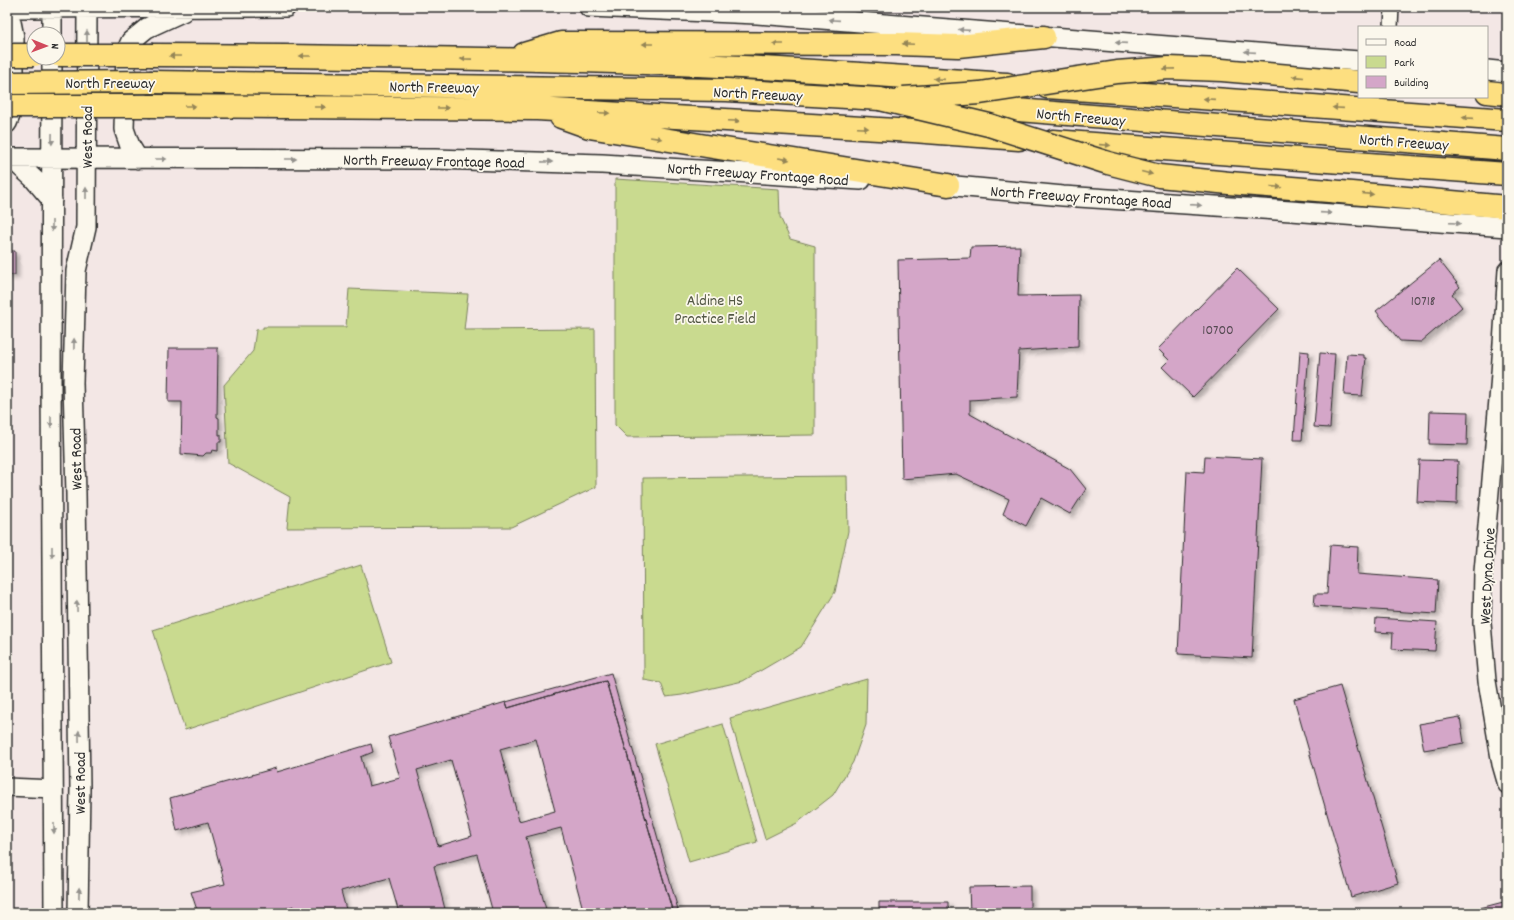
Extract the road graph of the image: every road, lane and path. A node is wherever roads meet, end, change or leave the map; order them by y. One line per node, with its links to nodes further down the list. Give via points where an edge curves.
1 (286, 7): 7 (main road)
2 (590, 7): 11 (main road, one-way to 2, via 757,14)
3 (1392, 7): 10 (street)
4 (7, 8): 5 (main road)
5 (52, 8): 6 (main road); 9 (main road)
6 (87, 8): 7 (main road); 32 (main road, West Road, one-way to 6)
7 (190, 8): 33 (main road, via 147,28 131,41 126,52 124,129)
8 (7, 17): 28 (main road, via 11,22 14,37 14,106)
9 (52, 26)
10 (1391, 26)
11 (1044, 37): 15 (highway, one-way to 15, via 958,46 561,44); 16 (main road, one-way to 11)
12 (7, 55): 13 (highway, bridge)
13 (26, 55)
14 (66, 55): 15 (highway, North Freeway, one-way to 14, bridge, via 344,56)
15 (505, 60): 27 (highway, North Freeway, one-way to 15, via 880,75 698,65)
16 (1358, 61)
17 (52, 66): 31 (main road, West Road, one-way to 31)
18 (1488, 70): 19 (main road)
19 (1507, 72)
20 (1358, 82): 24 (highway, one-way to 24, bridge, via 1169,68 1117,72 980,93)
21 (7, 83): 24 (highway, North Freeway, bridge, via 152,82 727,90)
22 (1488, 92): 23 (highway)
23 (1507, 94)
24 (880, 100): 29 (highway, North Freeway, bridge); 37 (highway, one-way to 37, bridge, via 989,125 1108,163 1159,176)
25 (7, 106): 26 (highway, North Freeway, one-way to 26, bridge)
26 (537, 109): 34 (highway, North Freeway, one-way to 34, via 921,132); 35 (highway, one-way to 35, via 589,127)
27 (1507, 120)
28 (7, 123)
29 (1507, 149)
30 (9, 158): 31 (main road, North Freeway Frontage Road); 36 (main road, via 34,179)
31 (52, 158): 32 (main road, North Freeway Frontage Road); 36 (main road, West Road)
32 (86, 159): 33 (main road, North Freeway Frontage Road); 40 (main road, West Road, one-way to 32, via 86,226)
33 (138, 159): 35 (main road, North Freeway Frontage Road, one-way to 35, via 435,159 602,164)
34 (1507, 174)
35 (948, 185): 38 (main road, North Freeway Frontage Road, one-way to 38)
36 (52, 200): 41 (main road, West Road, one-way to 41)
37 (1507, 207)
38 (1507, 227)
39 (1507, 270): 44 (street, West Dyna Drive, via 1483,572 1482,623 1487,681)
40 (76, 271): 41 (main road); 43 (main road, West Road, one-way to 40)
41 (51, 272): 42 (main road, West Road)
42 (51, 383): 43 (main road); 46 (main road, West Road, one-way to 46)
43 (73, 383): 47 (main road, West Road, one-way to 43)
44 (1507, 785)
45 (7, 787): 46 (street)
46 (54, 789): 47 (main road); 48 (main road, West Road, one-way to 48)
47 (80, 789): 49 (main road, West Road, one-way to 47)
48 (54, 913)
49 (78, 913)

